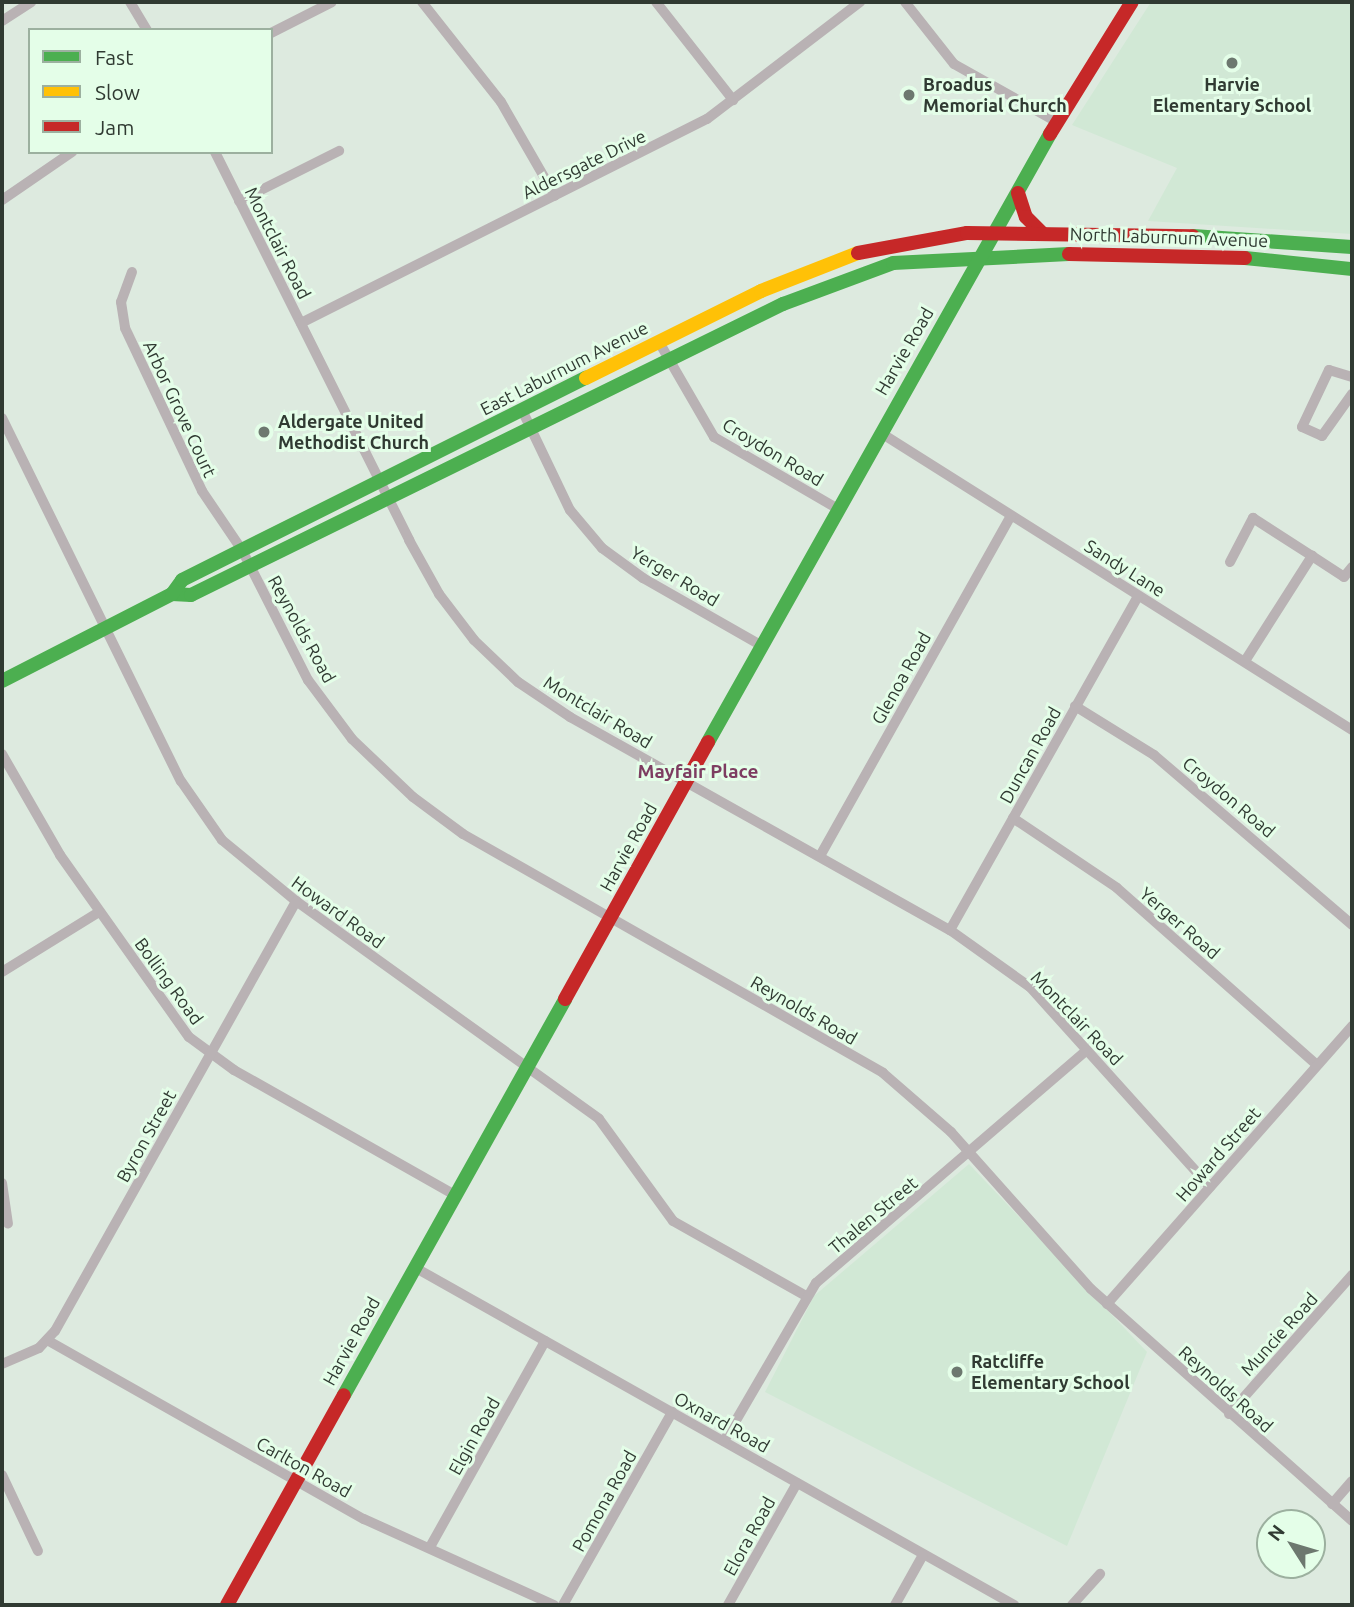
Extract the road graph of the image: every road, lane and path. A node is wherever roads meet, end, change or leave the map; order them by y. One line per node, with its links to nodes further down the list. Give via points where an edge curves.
1 (130, 2): 10 (street)
2 (332, 2): 11 (street)
3 (422, 2): 18 (street, via 501,102)
4 (656, 2): 12 (street)
5 (860, 2): 12 (street, Aldersgate Drive)
6 (905, 2): 13 (street, via 954,64)
7 (1132, 2): 13 (main road, Harvie Road)
8 (25, 3): 9 (street)
9 (2, 22)
10 (146, 28)
11 (273, 32)
12 (733, 100): 18 (street, Aldersgate Drive, via 691,128)
13 (1057, 122): 17 (main road, Harvie Road)
14 (339, 151): 20 (street)
15 (69, 154): 19 (street)
16 (216, 154): 20 (street, Montclair Road)
17 (1018, 193): 21 (main road, Harvie Road); 22 (main road, via 1026,217)
18 (555, 196): 27 (street, Aldersgate Drive)
19 (2, 200)
20 (239, 201): 27 (street, Montclair Road)
21 (996, 233): 22 (main road, North Laburnum Avenue); 24 (main road, Harvie Road); 28 (main road, East Laburnum Avenue, via 927,237 837,259)
22 (1042, 233): 23 (main road, North Laburnum Avenue, via 1259,238)
23 (1352, 247)
24 (984, 254): 25 (main road, North Laburnum Avenue, via 1274,259); 29 (main road, via 941,255 865,272 783,304); 35 (main road, Harvie Road)
25 (1352, 269)
26 (132, 272): 40 (street, Arbor Grove Court, via 121,302 125,328 202,491)
27 (302, 323): 36 (street, Montclair Road)
28 (659, 342): 29 (street, Croydon Road); 32 (main road, East Laburnum Avenue)
29 (669, 360): 34 (main road); 38 (street, Croydon Road, via 713,437)
30 (1352, 377): 31 (street, via 1329,370 1302,427 1322,436)
31 (1352, 394)
32 (522, 410): 34 (street, Yerger Road); 36 (main road, East Laburnum Avenue)
33 (2, 418): 47 (street, Howard Road)
34 (530, 429): 37 (main road); 48 (street, Yerger Road, via 570,510 602,548 643,578)
35 (881, 433): 38 (main road, Harvie Road); 39 (street, Sandy Lane)
36 (382, 481): 37 (street, Montclair Road); 40 (main road, East Laburnum Avenue)
37 (389, 498): 44 (main road); 54 (street, Montclair Road, via 439,594 474,640 518,682 570,717)
38 (838, 509): 48 (main road, Harvie Road)
39 (1011, 516): 46 (street, Sandy Lane); 56 (street, Glenoa Road)
40 (242, 550): 44 (street, Reynolds Road); 45 (main road, East Laburnum Avenue, via 182,580)
41 (1312, 556): 42 (street, via 1253,518); 43 (street, via 1345,577); 49 (street)
42 (1230, 562)
43 (1352, 566)
44 (249, 567): 45 (main road, via 191,595); 59 (street, Reynolds Road, via 308,680 352,739 413,797 463,834)
45 (172, 594): 47 (main road, East Laburnum Avenue)
46 (1138, 596): 49 (street, Sandy Lane); 51 (street, Duncan Road)
47 (106, 629): 50 (main road, East Laburnum Avenue); 57 (street, Howard Road, via 181,781 222,840)
48 (762, 646): 54 (main road, Harvie Road)
49 (1245, 661): 52 (street, Sandy Lane)
50 (2, 681)
51 (1075, 706): 55 (street, Duncan Road); 60 (street, Croydon Road, via 1154,755)
52 (1352, 730)
53 (2, 754): 58 (street, Bolling Road, via 41,825)
54 (686, 782): 56 (street, Montclair Road); 59 (main road, Harvie Road)
55 (1013, 818): 61 (street, Duncan Road); 66 (street, Yerger Road, via 1117,888)
56 (820, 856): 61 (street, Montclair Road)
57 (296, 901): 65 (street, Byron Street); 67 (street, Howard Road)
58 (100, 912): 62 (street); 65 (street, Bolling Road, via 185,1033)
59 (610, 919): 67 (main road, Harvie Road); 68 (street, Reynolds Road, via 883,1073)
60 (1352, 925)
61 (950, 930): 64 (street, Montclair Road, via 1030,987)
62 (2, 972)
63 (1352, 1026): 66 (street, Howard Street)
64 (1087, 1050): 68 (street, Thalen Street); 70 (street, Montclair Road)
65 (210, 1055): 71 (street, Bolling Road); 77 (street, Byron Street)
66 (1318, 1065): 70 (street, Howard Street)
67 (528, 1066): 71 (main road, Harvie Road); 75 (street, Howard Road, via 611,1130 646,1191 673,1222)
68 (970, 1152): 75 (street, Thalen Street); 76 (street, Reynolds Road)
69 (2, 1183): 72 (street)
70 (1210, 1187): 76 (street, Howard Street)
71 (455, 1195): 73 (main road, Harvie Road)
72 (8, 1223)
73 (414, 1268): 78 (street, Oxnard Road); 84 (main road, Harvie Road)
74 (1352, 1275): 81 (street, Muncie Road)
75 (806, 1296): 82 (street, Thalen Street)
76 (1107, 1304): 81 (street, Reynolds Road)
77 (47, 1340): 79 (street); 84 (street, Carlton Road)
78 (545, 1341): 80 (street, Oxnard Road); 89 (street, Elgin Road)
79 (2, 1364)
80 (672, 1412): 82 (street, Oxnard Road); 95 (street, Pomona Road)
81 (1230, 1414): 87 (street, Reynolds Road)
82 (724, 1441): 86 (street, Oxnard Road)
83 (2, 1475): 90 (street)
84 (295, 1480): 89 (street, Carlton Road); 93 (main road, Harvie Road)
85 (1352, 1481): 87 (street)
86 (797, 1483): 91 (street, Oxnard Road); 96 (street, Elora Road)
87 (1332, 1504): 88 (street, Reynolds Road)
88 (1352, 1521)
89 (430, 1547): 94 (street, Carlton Road)
90 (38, 1551)
91 (923, 1555): 97 (street); 98 (street, Oxnard Road)
92 (1100, 1574): 99 (street)
93 (227, 1605)
94 (554, 1605)
95 (563, 1605)
96 (728, 1605)
97 (895, 1605)
98 (1014, 1605)
99 (1072, 1605)

